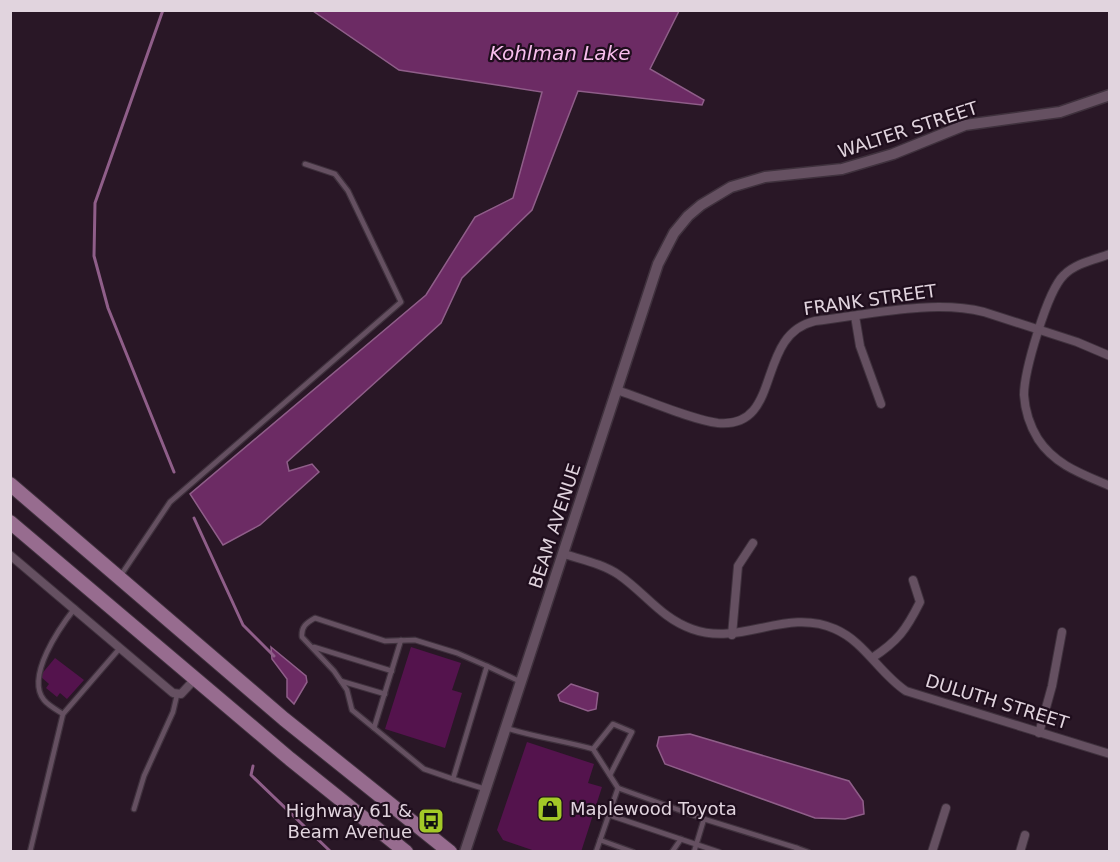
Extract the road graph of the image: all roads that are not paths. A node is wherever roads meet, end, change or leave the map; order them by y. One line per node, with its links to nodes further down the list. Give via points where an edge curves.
1 (1110, 95): 3 (street, WALTER STREET, via 1060,112 965,125 893,154 842,169 748,181 716,195)
2 (305, 164): 16 (lane, via 335,174 348,191 401,302 170,502)
3 (688, 216): 8 (street, BEAM AVENUE, via 658,264)
4 (1110, 254): 6 (street, via 1080,264 1062,277)
5 (855, 316): 6 (street, FRANK STREET, via 953,306); 8 (street, FRANK STREET, via 805,323 788,334 778,351 765,393 757,407 741,419 710,421); 9 (street, via 860,346)
6 (1040, 330): 7 (street, FRANK STREET); 11 (street, via 1025,379 1024,396 1031,424 1053,457)
7 (1110, 356)
8 (617, 390): 14 (street, BEAM AVENUE)
9 (881, 404)
10 (10, 484): 16 (main road)
11 (1110, 486)
12 (10, 522): 27 (main road)
13 (753, 543): 20 (street, via 738,566)
14 (564, 554): 20 (street, DULUTH STREET, via 612,571 678,623 711,634); 29 (street, BEAM AVENUE)
15 (10, 555): 18 (street)
16 (119, 577): 53 (main road, via 284,719)
17 (913, 580): 24 (street, via 920,602 910,622 897,641)
18 (75, 608): 22 (street); 32 (lane, via 58,632 37,676 44,701)
19 (1062, 632): 35 (street, via 1053,686)
20 (732, 634): 24 (street, DULUTH STREET, via 791,621 812,622 845,633)
21 (401, 640): 23 (lane, via 385,641 315,618 301,632); 25 (lane, via 415,640); 26 (lane)
22 (121, 647): 31 (street); 32 (lane)
23 (312, 647): 26 (lane); 28 (lane)
24 (872, 658): 35 (street, DULUTH STREET, via 884,674 906,691)
25 (487, 666): 29 (lane); 39 (lane)
26 (392, 671): 30 (lane)
27 (195, 679): 31 (street, via 185,692); 51 (main road)
28 (341, 681): 30 (lane); 33 (lane, via 352,710)
29 (521, 682): 34 (street, BEAM AVENUE)
30 (385, 694): 33 (lane)
31 (177, 695): 43 (lane)
32 (63, 714): 52 (lane)
33 (374, 728): 39 (lane, via 424,768)
34 (506, 728): 36 (lane); 41 (street, BEAM AVENUE)
35 (1039, 733): 37 (street, DULUTH STREET)
36 (593, 749): 38 (lane); 38 (lane, via 613,724 633,732)
37 (1110, 754)
38 (610, 775): 40 (lane)
39 (453, 779): 41 (lane)
40 (618, 788): 44 (lane); 45 (lane)
41 (485, 789): 54 (street, BEAM AVENUE)
42 (946, 808): 61 (street)
43 (134, 809)
44 (609, 814): 47 (lane); 48 (lane)
45 (704, 819): 49 (lane); 50 (lane)
46 (1025, 835): 62 (street)
47 (681, 839): 49 (lane); 57 (lane)
48 (600, 840): 55 (lane); 56 (lane)
49 (696, 844): 58 (lane); 59 (lane)
50 (797, 850): 60 (lane)
51 (405, 851)
52 (30, 852)
53 (450, 852)
54 (465, 852)
55 (596, 852)
56 (633, 852)
57 (672, 852)
58 (694, 852)
59 (719, 852)
60 (808, 852)
61 (932, 852)
62 (1020, 852)

